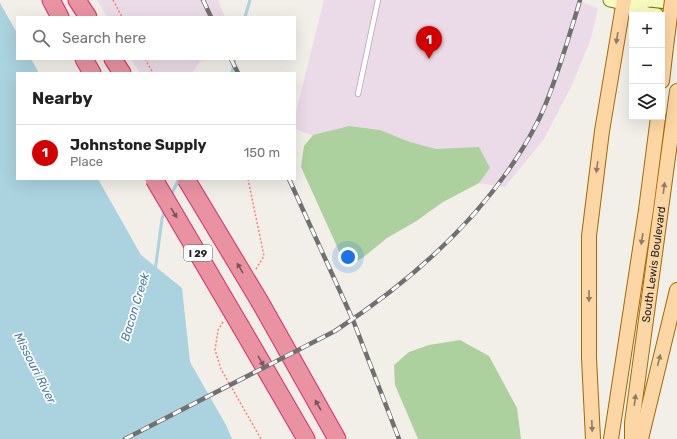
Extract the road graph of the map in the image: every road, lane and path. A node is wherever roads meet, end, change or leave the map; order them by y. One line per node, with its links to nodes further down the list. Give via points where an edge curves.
1 (51, 0): 10 (highway)
2 (77, 0): 11 (highway)
3 (113, 0): 12 (path)
4 (378, 0): 22 (lane)
5 (672, 0): 14 (main road, bridge)
6 (619, 1): 7 (main road, via 650,0); 8 (main road); 29 (main road, one-way to 29, via 589,236 589,358)
7 (677, 3)
8 (643, 12)
9 (665, 15): 13 (main road)
10 (59, 16)
11 (87, 16)
12 (121, 16)
13 (677, 17)
14 (665, 56)
15 (85, 60): 18 (highway)
16 (114, 60): 19 (highway)
17 (146, 60): 20 (path)
18 (91, 72)
19 (121, 72)
20 (152, 72)
21 (677, 90): 31 (main road, South Lewis Boulevard, one-way to 21, via 633,415)
22 (358, 94)
23 (658, 120): 30 (main road, South Lewis Boulevard, one-way to 30)
24 (155, 180): 27 (highway, I 29, one-way to 27, bridge)
25 (187, 180): 28 (highway, I 29, one-way to 25, bridge, via 260,302)
26 (677, 290): 32 (main road, one-way to 26)
27 (306, 439)
28 (336, 439)
29 (593, 439)
30 (611, 439)
31 (632, 439)
32 (641, 439)

